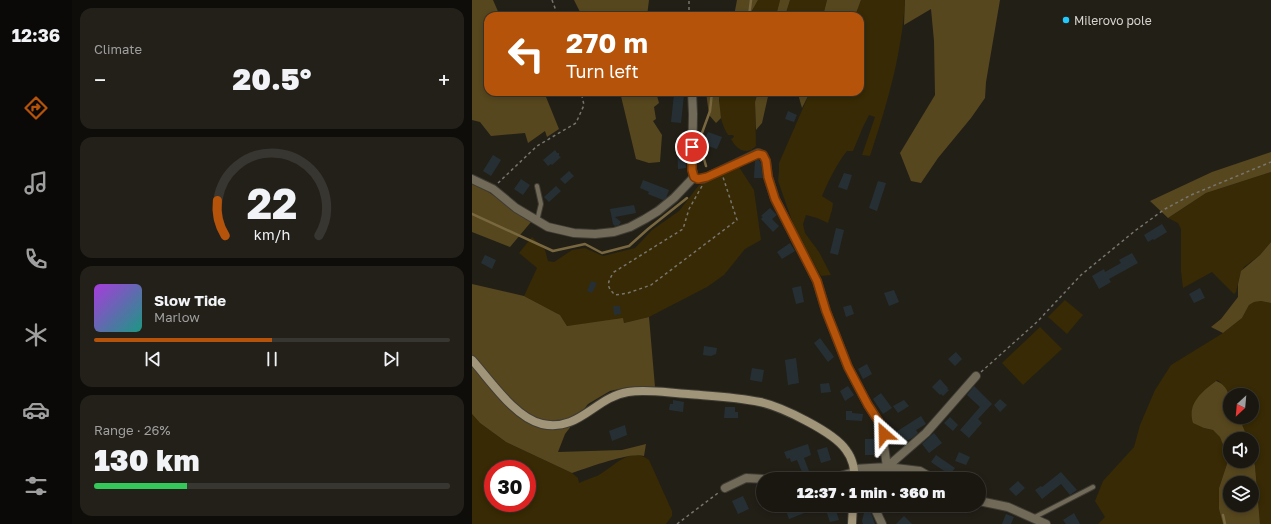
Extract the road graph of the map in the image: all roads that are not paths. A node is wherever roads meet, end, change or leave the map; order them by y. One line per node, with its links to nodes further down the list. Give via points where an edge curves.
1 (692, 96): 2 (street)
2 (694, 177): 5 (street, via 658,211 630,227 614,232 574,233 548,227); 8 (street, via 707,177 758,154 763,155 775,199 817,281 848,367 881,425)
3 (472, 179): 5 (street, via 493,189)
4 (537, 186): 5 (lane, via 541,204)
5 (537, 221)
6 (472, 360): 10 (street, via 525,418 536,422 554,425 574,422 612,398 633,392 750,400 774,406 831,436 846,450 851,458)
7 (976, 376): 8 (street, via 926,433)
8 (887, 467): 9 (street); 13 (street)
9 (874, 468): 11 (street); 12 (street)
10 (854, 472)
11 (858, 472)
12 (874, 472)
13 (922, 472)
14 (756, 479): 16 (street, via 746,478)
15 (1094, 487): 20 (lane)
16 (724, 488)
17 (986, 502): 20 (street, via 1008,507)
18 (853, 512): 21 (street)
19 (876, 512): 22 (street)
20 (1033, 518): 23 (street)
21 (852, 524)
22 (882, 524)
23 (1046, 524)

